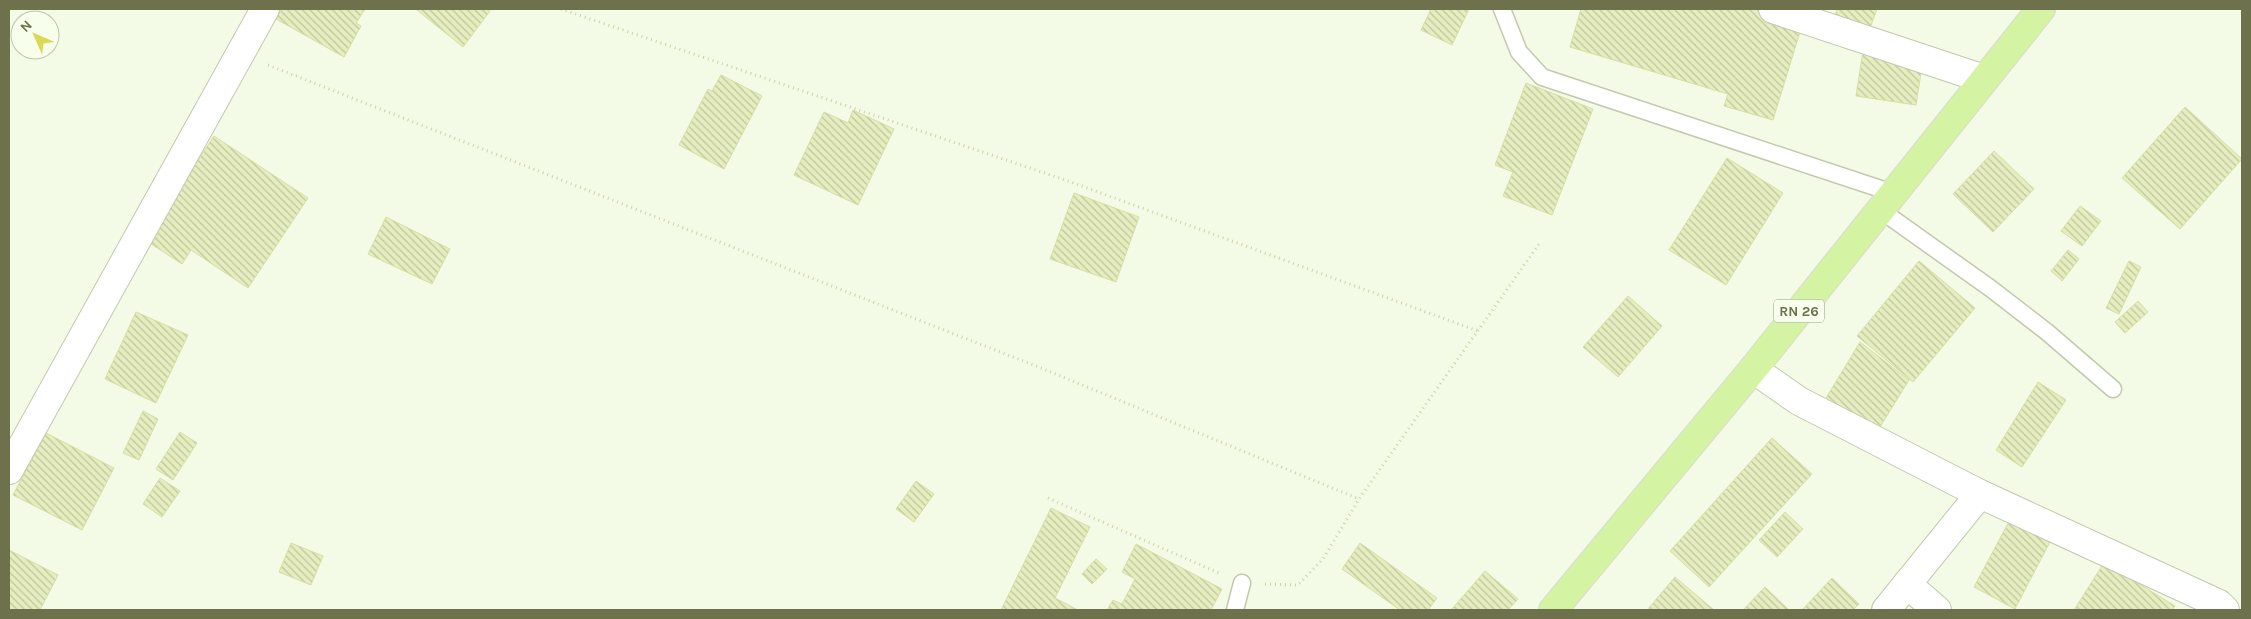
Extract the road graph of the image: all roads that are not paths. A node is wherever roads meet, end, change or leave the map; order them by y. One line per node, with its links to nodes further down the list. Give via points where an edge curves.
1 (265, 9): 9 (street)
2 (1502, 9): 6 (lane, via 1519,52 1542,77)
3 (1773, 9): 5 (street)
4 (2041, 9): 5 (main road, RN 26)
5 (1984, 79): 6 (main road, RN 26)
6 (1886, 201): 7 (main road, RN 26); 8 (lane)
7 (1753, 369): 10 (street, via 1799,401); 15 (main road, RN 26)
8 (2113, 389)
9 (9, 470)
10 (1980, 494): 12 (street); 13 (street)
11 (1242, 584): 14 (lane)
12 (1907, 584): 16 (street); 17 (street)
13 (2226, 606)
14 (1235, 610)
15 (1553, 610)
16 (1886, 610)
17 (1937, 610)

